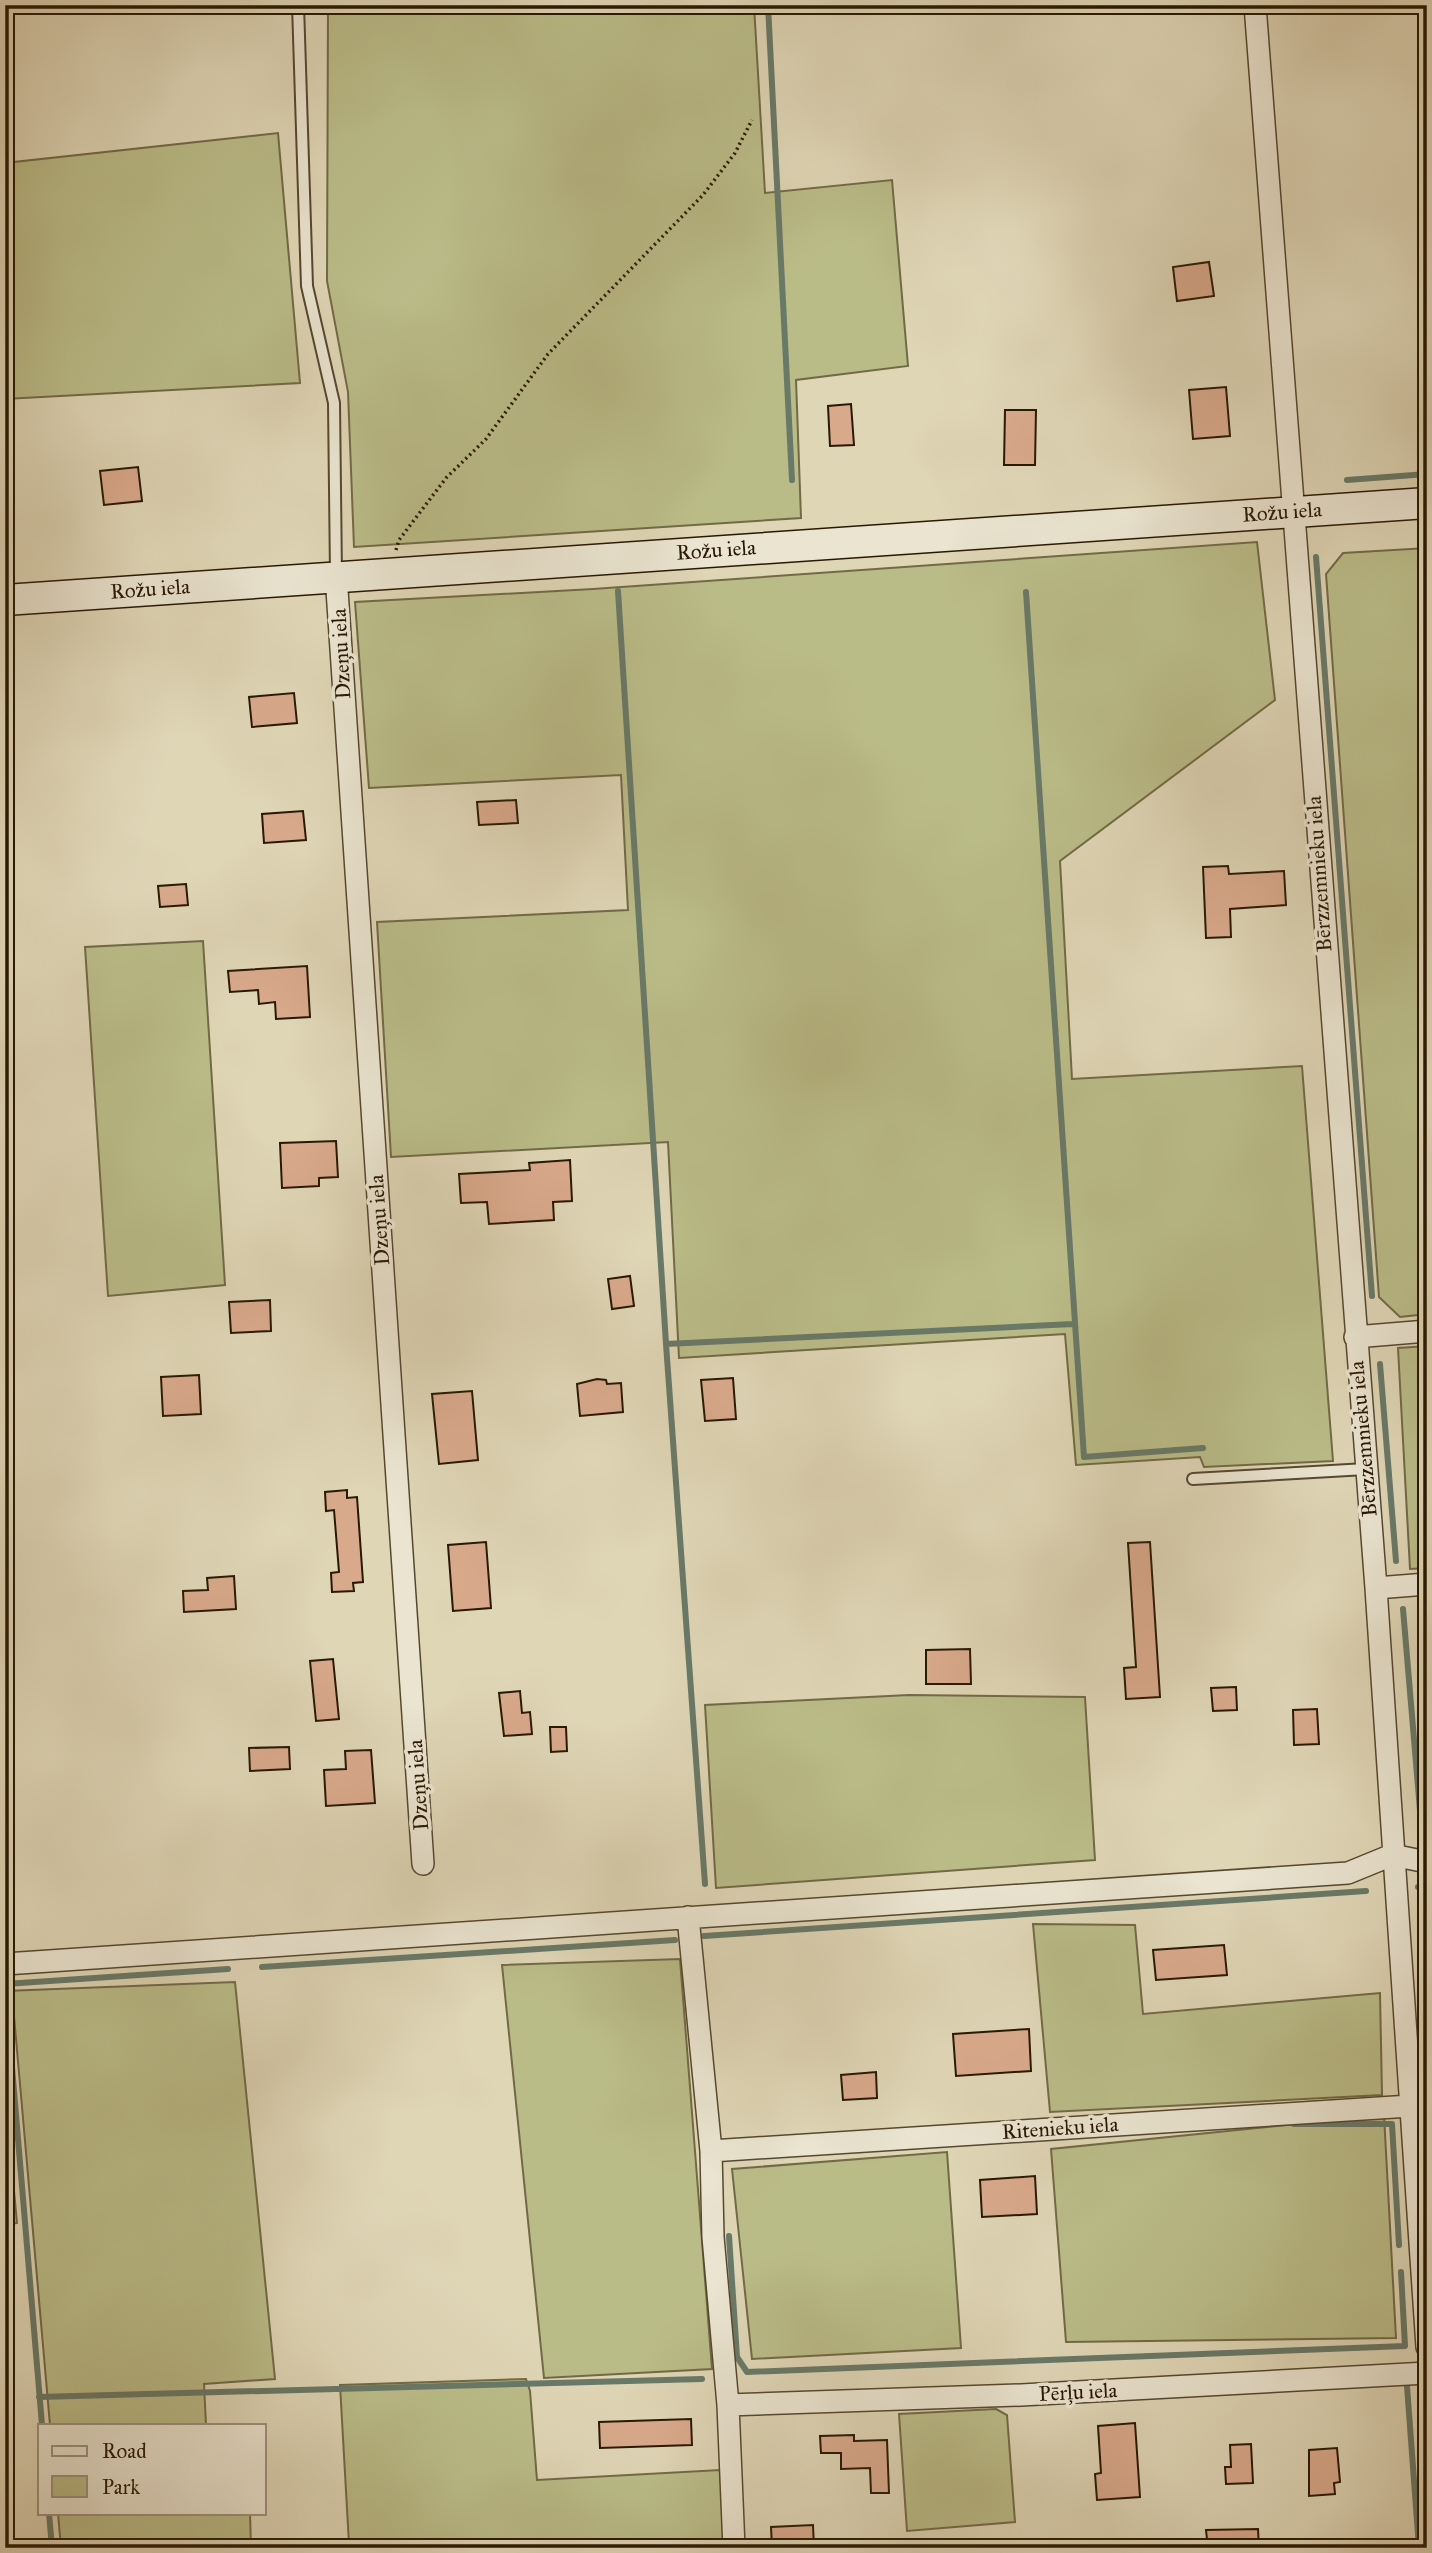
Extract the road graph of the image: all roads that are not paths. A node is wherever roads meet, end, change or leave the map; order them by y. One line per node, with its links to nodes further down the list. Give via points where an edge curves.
1 (298, 5): 5 (lane, via 307,286 334,403)
2 (1255, 5): 4 (street, Bērzzemnieku iela)
3 (1427, 503): 4 (street, Rožu iela)
4 (1292, 522): 5 (street, Rožu iela); 8 (street, Bērzzemnieku iela)
5 (336, 575): 6 (street, Rožu iela); 15 (street, Dzeņu iela)
6 (5, 600)
7 (1427, 1331): 8 (street)
8 (1355, 1337): 9 (street, Bērzzemnieku iela)
9 (1366, 1469): 10 (lane); 12 (street, Bērzzemnieku iela)
10 (1193, 1479)
11 (1427, 1584): 12 (street)
12 (1376, 1588): 13 (street, Bērzzemnieku iela)
13 (1392, 1855): 14 (street); 16 (street, via 1348,1873); 18 (street, Bērzzemnieku iela)
14 (1427, 1862)
15 (423, 1864)
16 (688, 1917): 17 (street); 19 (street)
17 (5, 1964)
18 (1410, 2106): 19 (street, Ritenieku iela); 20 (street, Bērzzemnieku iela)
19 (711, 2151): 22 (street, via 713,2237)
20 (1427, 2347)
21 (1427, 2373): 22 (street, Pērļu iela, via 1021,2395)
22 (728, 2404): 23 (street)
23 (734, 2548)

